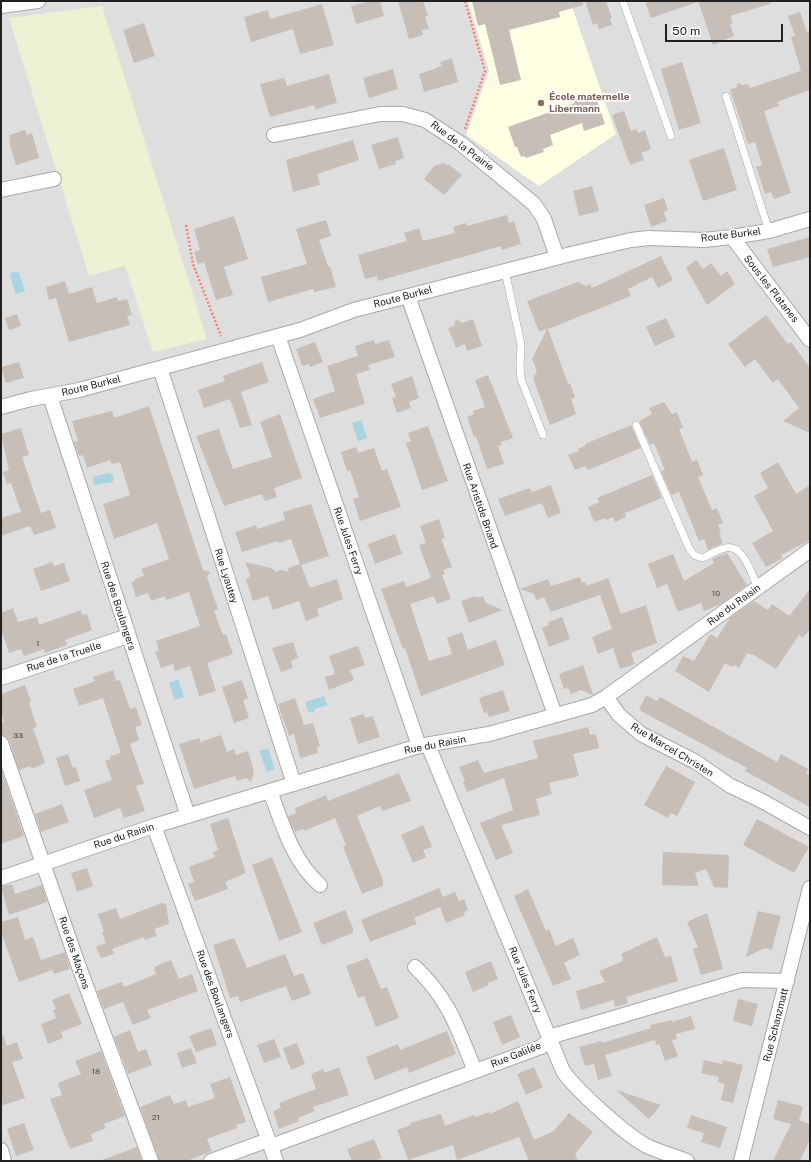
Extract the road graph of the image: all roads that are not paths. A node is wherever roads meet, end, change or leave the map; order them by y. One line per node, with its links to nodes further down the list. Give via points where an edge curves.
1 (38, 1): 3 (street)
2 (623, 1): 6 (lane)
3 (6, 4)
4 (726, 96): 10 (lane)
5 (274, 135): 12 (street, Rue de la Prairie, via 380,114 398,114 425,120 460,143 534,204 544,219)
6 (671, 136)
7 (54, 179): 8 (street)
8 (1, 190)
9 (810, 219): 10 (street, Route Burkel)
10 (769, 230): 11 (street, Route Burkel)
11 (732, 237): 12 (street, Route Burkel, via 704,240 662,237 637,239); 16 (street, Sous les Platanes)
12 (557, 257): 13 (street, Route Burkel)
13 (505, 271): 14 (street, Route Burkel); 21 (lane, via 521,344 521,379)
14 (408, 296): 15 (street, Route Burkel, via 344,313); 27 (street, Rue Aristide Briand)
15 (278, 336): 17 (street, Route Burkel); 29 (street, Rue Jules Ferry)
16 (810, 340)
17 (160, 368): 18 (street, Route Burkel); 30 (street, Rue Lyautey)
18 (50, 396): 19 (street, Route Burkel, via 31,398); 24 (street, Rue des Boulangers)
19 (1, 407)
20 (636, 425): 23 (lane, via 694,555 702,558 726,547 733,548 741,553)
21 (543, 435)
22 (810, 550): 23 (street, Rue du Raisin)
23 (758, 588): 26 (street, Rue du Raisin)
24 (128, 636): 25 (street, Rue de la Truelle); 32 (street, Rue des Boulangers)
25 (1, 678)
26 (606, 696): 27 (street, Rue du Raisin, via 587,707); 34 (street, Rue Marcel Christen, via 620,715 641,734 696,762 729,785)
27 (555, 715): 29 (street, Rue du Raisin, via 484,735)
28 (1, 743): 35 (street, Rue des Maçons)
29 (424, 745): 30 (street, Rue du Raisin); 41 (street, Rue Jules Ferry)
30 (294, 784): 31 (street, Rue du Raisin)
31 (270, 791): 32 (street, Rue du Raisin); 37 (street, via 294,853)
32 (188, 816): 33 (street, Rue du Raisin)
33 (154, 826): 35 (street, Rue du Raisin); 43 (street, Rue des Boulangers)
34 (810, 828)
35 (43, 863): 36 (street, Rue du Raisin); 46 (street, Rue des Maçons)
36 (1, 878)
37 (320, 885)
38 (810, 888): 40 (street, Rue Schanzmatt)
39 (415, 967): 42 (street, via 452,1012)
40 (787, 981): 41 (street, Rue Galilée, via 742,980 556,1035); 50 (street, Rue Schanzmatt)
41 (549, 1040): 42 (street, Rue Galilée, via 541,1047); 49 (street, Rue Jules Ferry, via 568,1079 633,1137 646,1145)
42 (475, 1071): 43 (street, Rue Galilée)
43 (270, 1143): 47 (street, Rue Galilée); 48 (street, Rue des Boulangers)
44 (1, 1150): 45 (street)
45 (4, 1161)
46 (152, 1161)
47 (211, 1161)
48 (276, 1161)
49 (687, 1161)
50 (741, 1161)

